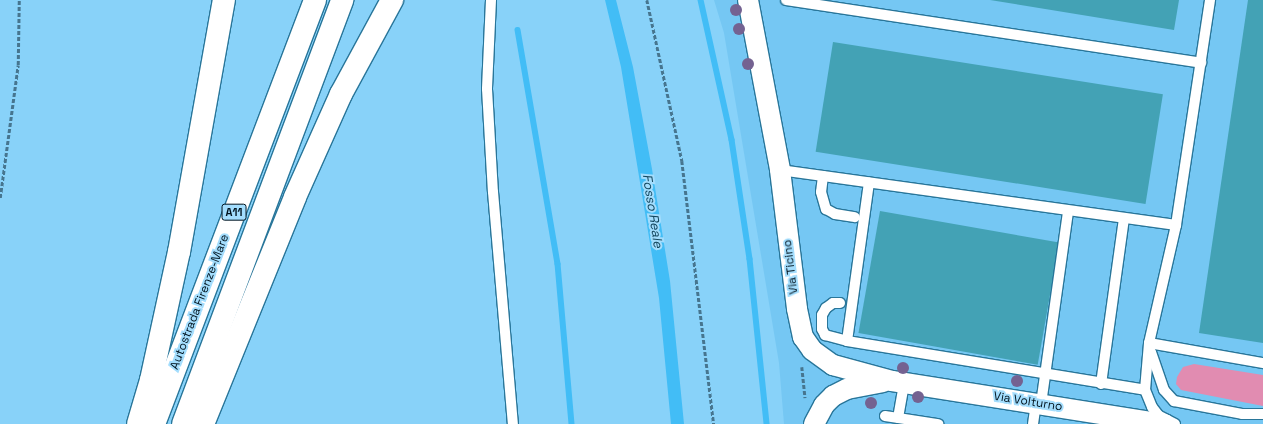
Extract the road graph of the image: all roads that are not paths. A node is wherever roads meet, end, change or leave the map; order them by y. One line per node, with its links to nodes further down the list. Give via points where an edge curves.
1 (224, 0): 30 (highway, via 179,252 152,380)
2 (315, 0): 31 (highway, Autostrada Firenze-Mare / A11)
3 (342, 0): 32 (highway, A11)
4 (392, 0): 33 (highway, via 341,94 295,197)
5 (491, 0): 34 (lane, via 487,89)
6 (748, 0): 10 (street, Via Ticino)
7 (786, 0): 9 (lane)
8 (1210, 0): 9 (lane)
9 (1201, 63): 16 (lane)
10 (780, 170): 11 (lane); 22 (street, Via Ticino, via 792,277 803,337 812,350 833,365)
11 (823, 176): 12 (lane); 14 (lane, via 821,196 826,210)
12 (869, 183): 13 (lane); 18 (lane)
13 (1068, 211): 15 (lane); 21 (lane)
14 (855, 218)
15 (1124, 219): 16 (lane); 23 (lane)
16 (1176, 225): 19 (lane)
17 (840, 303): 18 (lane, via 833,303 826,308 822,315 822,329 825,335)
18 (847, 342): 21 (lane)
19 (1149, 343): 20 (lane); 24 (lane); 26 (lane, via 1164,390 1174,400 1242,414)
20 (1263, 363)
21 (1046, 373): 23 (lane); 25 (lane)
22 (898, 382): 25 (street, Via Volturno); 28 (lane); 35 (street, via 869,382 847,389 824,405)
23 (1101, 384): 24 (lane)
24 (1145, 390): 29 (lane)
25 (1039, 404): 29 (street, Via Volturno); 37 (lane)
26 (1263, 414)
27 (886, 416): 28 (lane)
28 (898, 418): 36 (lane)
29 (1163, 423)
30 (138, 424)
31 (154, 424)
32 (183, 424)
33 (203, 424)
34 (513, 424)
35 (814, 424)
36 (938, 424)
37 (1033, 424)

